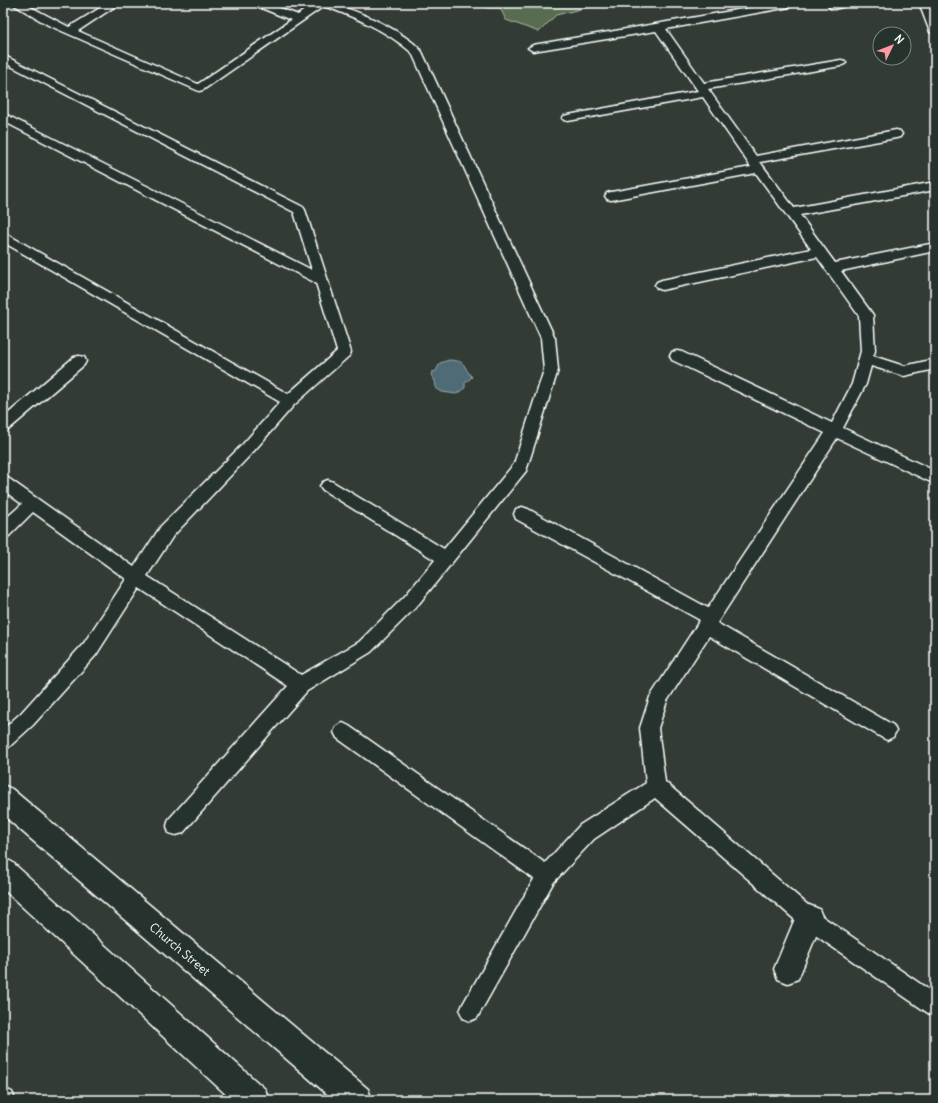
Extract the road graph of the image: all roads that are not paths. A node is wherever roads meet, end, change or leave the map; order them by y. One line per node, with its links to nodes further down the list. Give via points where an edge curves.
1 (16, 3): 11 (lane)
2 (115, 3): 11 (lane)
3 (258, 3): 9 (lane)
4 (324, 3): 9 (lane); 43 (lane, via 377,22 404,39 417,52 548,338 551,370 521,467)
5 (846, 3): 8 (lane)
6 (924, 3): 12 (lane)
7 (790, 4): 10 (lane)
8 (834, 6)
9 (298, 19): 11 (lane, via 199,88)
10 (659, 27): 13 (lane); 16 (lane)
11 (70, 31)
12 (935, 32)
13 (533, 48)
14 (3, 58): 28 (lane, via 299,210)
15 (841, 63): 16 (lane)
16 (703, 90): 18 (lane); 20 (lane)
17 (3, 116): 28 (lane)
18 (568, 118)
19 (896, 134): 20 (lane)
20 (756, 165): 22 (lane); 23 (lane)
21 (935, 186): 23 (lane)
22 (611, 196)
23 (791, 213): 26 (lane)
24 (3, 236): 34 (lane)
25 (935, 247): 27 (lane)
26 (820, 252): 27 (lane); 29 (lane)
27 (832, 268): 31 (lane, via 866,315 868,351)
28 (322, 281): 34 (lane, via 344,352)
29 (662, 285)
30 (677, 356): 36 (lane)
31 (865, 359): 33 (lane, via 904,371); 36 (lane, via 859,384)
32 (79, 361): 35 (lane)
33 (935, 364)
34 (289, 400): 44 (lane, via 248,448 167,531)
35 (3, 426)
36 (835, 430): 37 (lane); 45 (lane)
37 (935, 478)
38 (3, 482): 40 (lane)
39 (328, 486): 43 (lane)
40 (33, 503): 42 (lane); 44 (lane)
41 (522, 514): 45 (lane)
42 (3, 531)
43 (446, 558): 46 (lane, via 411,601 365,647)
44 (137, 578): 46 (lane); 49 (lane, via 90,649 27,719)
45 (709, 621): 47 (lane); 50 (lane, via 659,697 649,728)
46 (301, 685): 52 (lane)
47 (887, 731)
48 (343, 732): 54 (lane)
49 (3, 741)
50 (656, 787): 54 (lane, via 587,832); 55 (lane)
51 (3, 798): 60 (main road, Church Street)
52 (176, 826)
53 (3, 871): 59 (main road)
54 (546, 876): 58 (lane)
55 (809, 919): 56 (main road); 57 (lane)
56 (788, 969)
57 (935, 1006)
58 (470, 1011)
59 (254, 1100)
60 (357, 1100)

